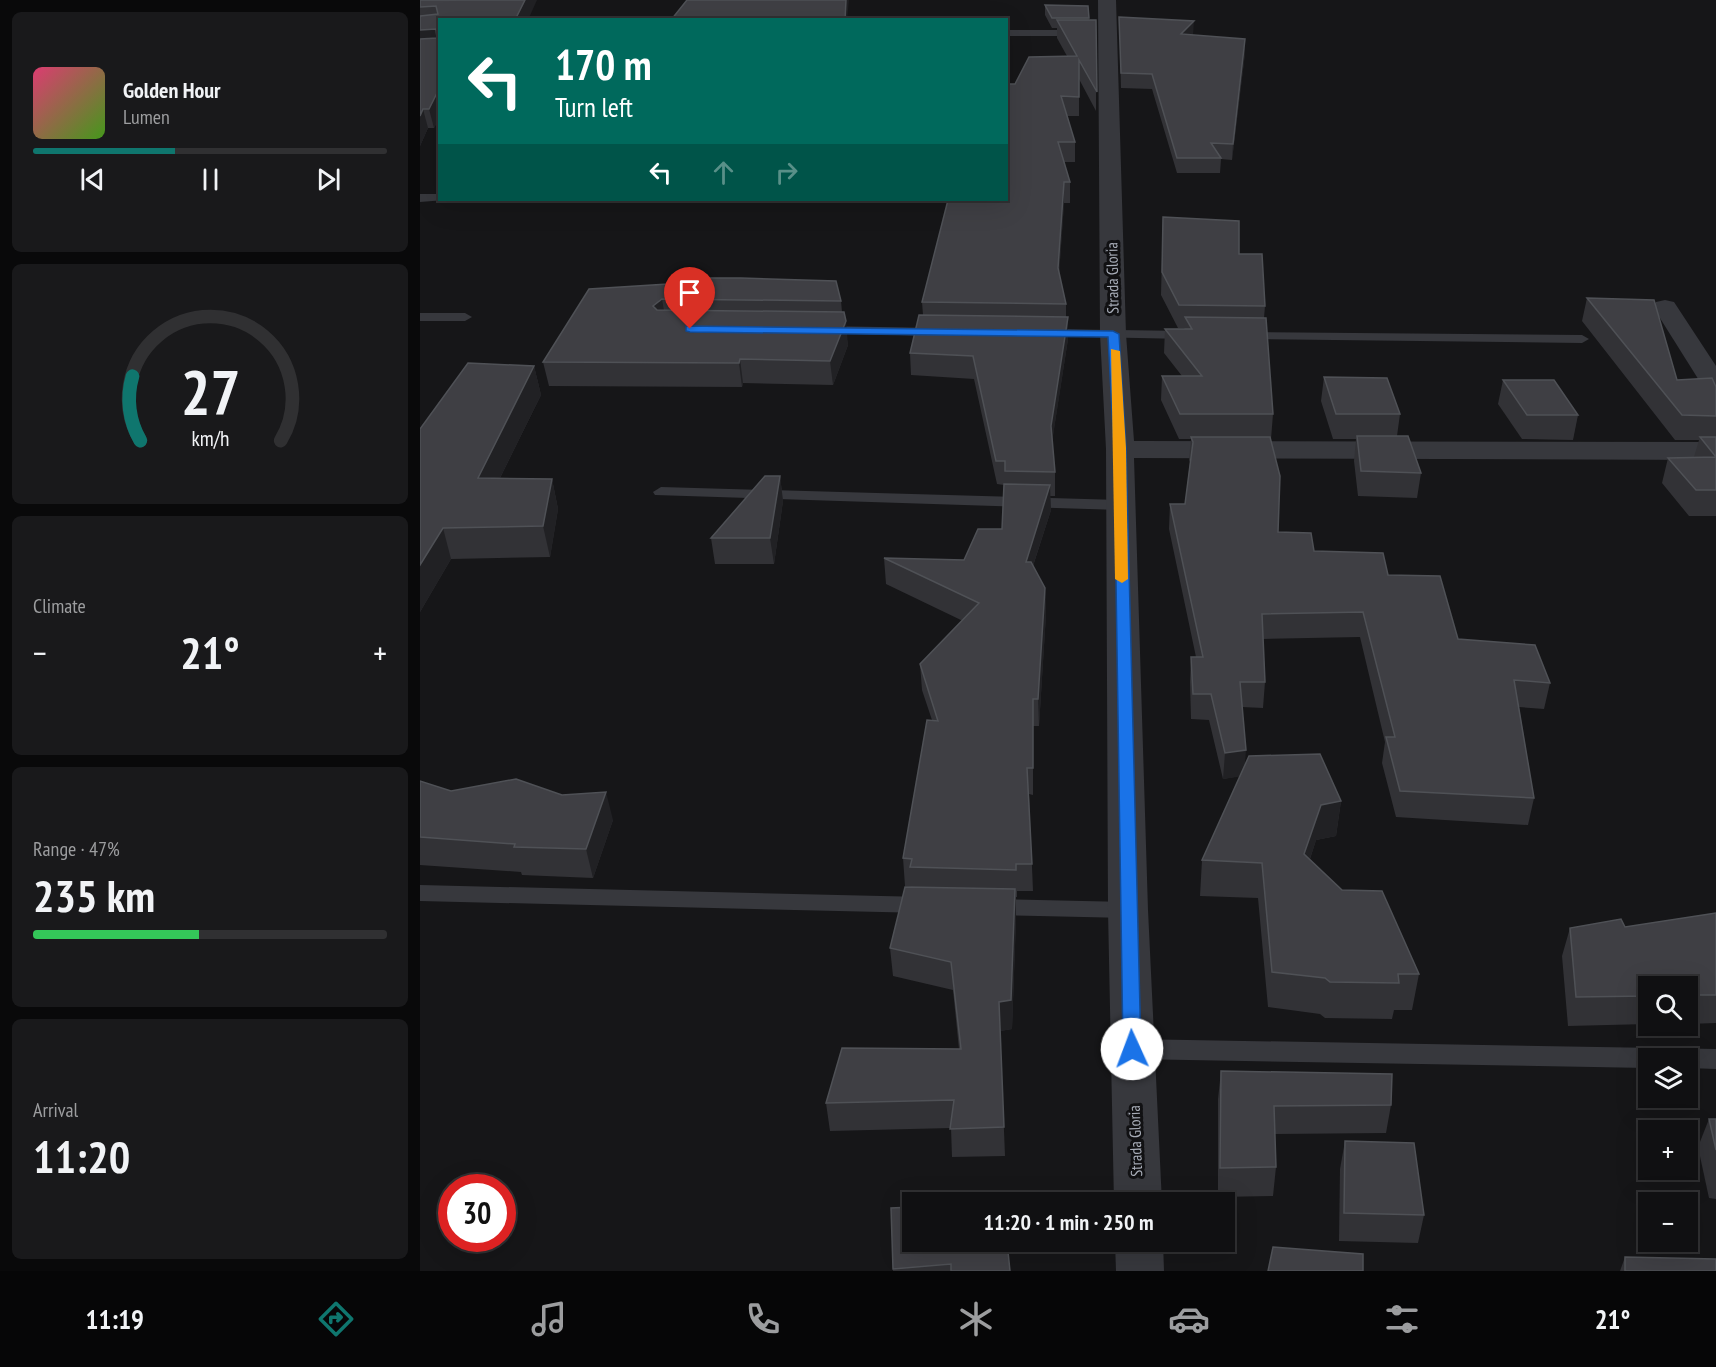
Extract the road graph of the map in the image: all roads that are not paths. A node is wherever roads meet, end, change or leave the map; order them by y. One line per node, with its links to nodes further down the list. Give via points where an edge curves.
1 (1107, 0): 3 (street, Strada Gloria)
2 (1008, 33): 3 (lane)
3 (1108, 33): 12 (street, Strada Gloria)
4 (420, 198): 5 (lane)
5 (438, 198)
6 (1665, 307): 16 (street)
7 (420, 317): 8 (lane)
8 (465, 317)
9 (807, 330): 10 (lane)
10 (949, 332)
11 (1031, 333): 12 (lane)
12 (1113, 334): 13 (lane); 17 (street, Strada Gloria)
13 (1207, 335)
14 (1231, 336): 15 (lane)
15 (1582, 339)
16 (1716, 387)
17 (1120, 448): 18 (street); 20 (street, Strada Gloria)
18 (1716, 451)
19 (661, 492): 20 (lane)
20 (1120, 505): 24 (street, Strada Gloria)
21 (420, 892): 22 (lane)
22 (951, 906)
23 (975, 906): 24 (lane)
24 (1128, 910): 25 (street, Strada Gloria)
25 (1132, 1049): 26 (lane); 27 (street, Strada Gloria)
26 (1716, 1059)
27 (1138, 1192)
28 (1139, 1252): 29 (street)
29 (1140, 1271)

